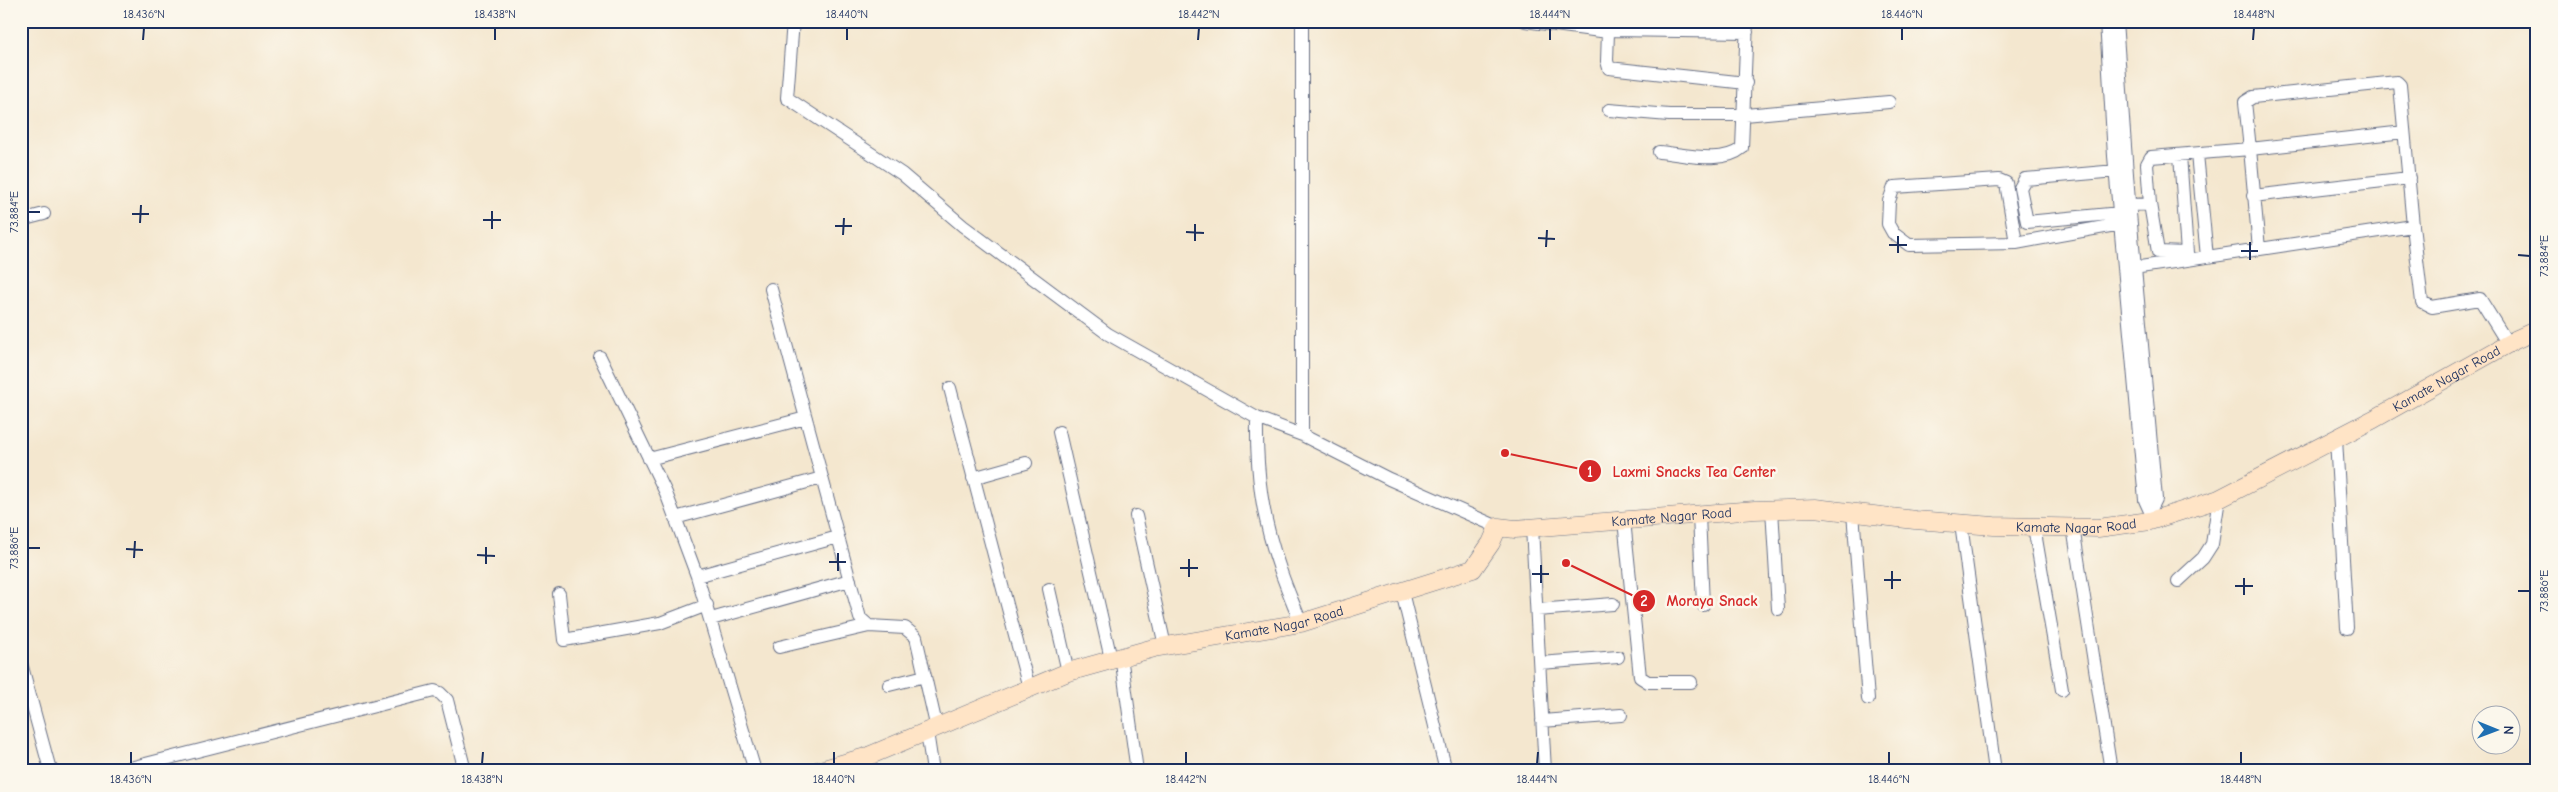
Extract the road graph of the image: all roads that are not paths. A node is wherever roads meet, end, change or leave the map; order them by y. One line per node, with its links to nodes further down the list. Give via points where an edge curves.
1 (793, 21): 35 (street, via 787,98 902,174 963,226 1108,334)
2 (1302, 21): 37 (street)
3 (1525, 21): 7 (street)
4 (2106, 21): 17 (street)
5 (2116, 21): 22 (street)
6 (1747, 27): 7 (street); 8 (street)
7 (1608, 32): 8 (street, via 1609,68)
8 (1746, 83): 11 (street)
9 (1889, 102): 11 (street)
10 (1609, 110): 11 (street, via 1669,116)
11 (1745, 115): 14 (street, via 1742,148 1734,155 1719,157)
12 (2404, 132): 13 (street); 13 (street, via 2400,85 2391,81 2248,98 2245,102); 18 (street)
13 (2250, 149): 15 (street); 19 (street)
14 (1659, 152)
15 (2197, 154): 16 (street); 27 (street)
16 (2180, 155): 20 (street, via 2148,159); 20 (street, via 2187,253 2158,252)
17 (2116, 171): 22 (street); 22 (street, via 2025,179 2020,188 2027,222)
18 (2409, 178): 19 (street); 24 (street)
19 (2254, 196): 26 (street)
20 (2150, 204): 22 (street)
21 (44, 214): 23 (street)
22 (2123, 214): 25 (street); 28 (street); 28 (street)
23 (21, 220)
24 (2413, 226): 26 (street); 31 (street, via 2422,302 2432,306 2480,299)
25 (2016, 243): 25 (street, via 1908,245 1893,233 1888,224 1889,201 1894,187 2000,180 2006,184)
26 (2259, 249): 27 (street)
27 (2207, 257): 28 (street)
28 (2129, 269): 48 (street, via 2140,384 2145,500)
29 (771, 289): 34 (street)
30 (2537, 330): 31 (street, Kamate Nagar Road)
31 (2508, 344): 38 (street, Kamate Nagar Road)
32 (600, 357): 39 (street)
33 (950, 388): 42 (street)
34 (806, 418): 39 (street); 41 (street)
35 (1256, 418): 37 (street); 69 (street, via 1256,465 1263,504 1280,571)
36 (1059, 432): 75 (street)
37 (1302, 435): 52 (street)
38 (2336, 439): 43 (street, Kamate Nagar Road); 71 (street)
39 (649, 459): 49 (street)
40 (1026, 463): 42 (street)
41 (822, 478): 49 (street); 56 (street)
42 (973, 478): 82 (street)
43 (2219, 499): 48 (street, Kamate Nagar Road); 59 (street, via 2212,544 2203,558)
44 (1772, 509): 45 (street, Kamate Nagar Road, via 1815,508); 46 (street, Kamate Nagar Road); 66 (street)
45 (1853, 512): 51 (street, Kamate Nagar Road); 84 (street)
46 (1699, 515): 50 (street, Kamate Nagar Road); 65 (street)
47 (1136, 516): 72 (street)
48 (2150, 516): 55 (street, Kamate Nagar Road, via 2098,528)
49 (675, 518): 57 (street)
50 (1624, 520): 53 (street, Kamate Nagar Road); 80 (street, via 1640,678 1648,682)
51 (1961, 524): 54 (street, Kamate Nagar Road); 97 (street)
52 (1498, 527): 53 (street, Kamate Nagar Road); 61 (street, Kamate Nagar Road, via 1473,569)
53 (1532, 527): 67 (street)
54 (2034, 527): 55 (street, Kamate Nagar Road); 83 (street)
55 (2073, 528): 98 (street)
56 (838, 537): 57 (street); 58 (street)
57 (697, 576): 64 (street)
58 (850, 580): 68 (street); 70 (street, via 860,618)
59 (2178, 582)
60 (1049, 589): 78 (street)
61 (1402, 592): 69 (street, Kamate Nagar Road); 95 (street)
62 (559, 594): 64 (street, via 564,640 660,623)
63 (1613, 604): 67 (street)
64 (707, 605): 68 (street)
65 (1703, 605)
66 (1778, 609)
67 (1537, 610): 77 (street)
68 (711, 619): 91 (street)
69 (1301, 622): 72 (street, Kamate Nagar Road)
70 (869, 626): 73 (street); 79 (street, via 905,628 913,633)
71 (2347, 628)
72 (1165, 646): 75 (street, Kamate Nagar Road)
73 (779, 648)
74 (1618, 657): 77 (street)
75 (1116, 658): 78 (street, Kamate Nagar Road); 94 (street)
76 (21, 663): 88 (street, via 38,730)
77 (1540, 663): 86 (street)
78 (1068, 672): 82 (street, Kamate Nagar Road)
79 (925, 676): 81 (street); 87 (street)
80 (1691, 682)
81 (889, 685)
82 (1029, 688): 87 (street, Kamate Nagar Road)
83 (2062, 690)
84 (1868, 699)
85 (1621, 715): 86 (street)
86 (1542, 721): 96 (street)
87 (932, 730): 92 (street, Kamate Nagar Road, via 866,757); 93 (street)
88 (53, 771)
89 (118, 771): 90 (street, via 434,691 447,700)
90 (464, 771)
91 (755, 771)
92 (817, 771)
93 (933, 771)
94 (1137, 771)
95 (1446, 771)
96 (1545, 771)
97 (1995, 771)
98 (2111, 771)

